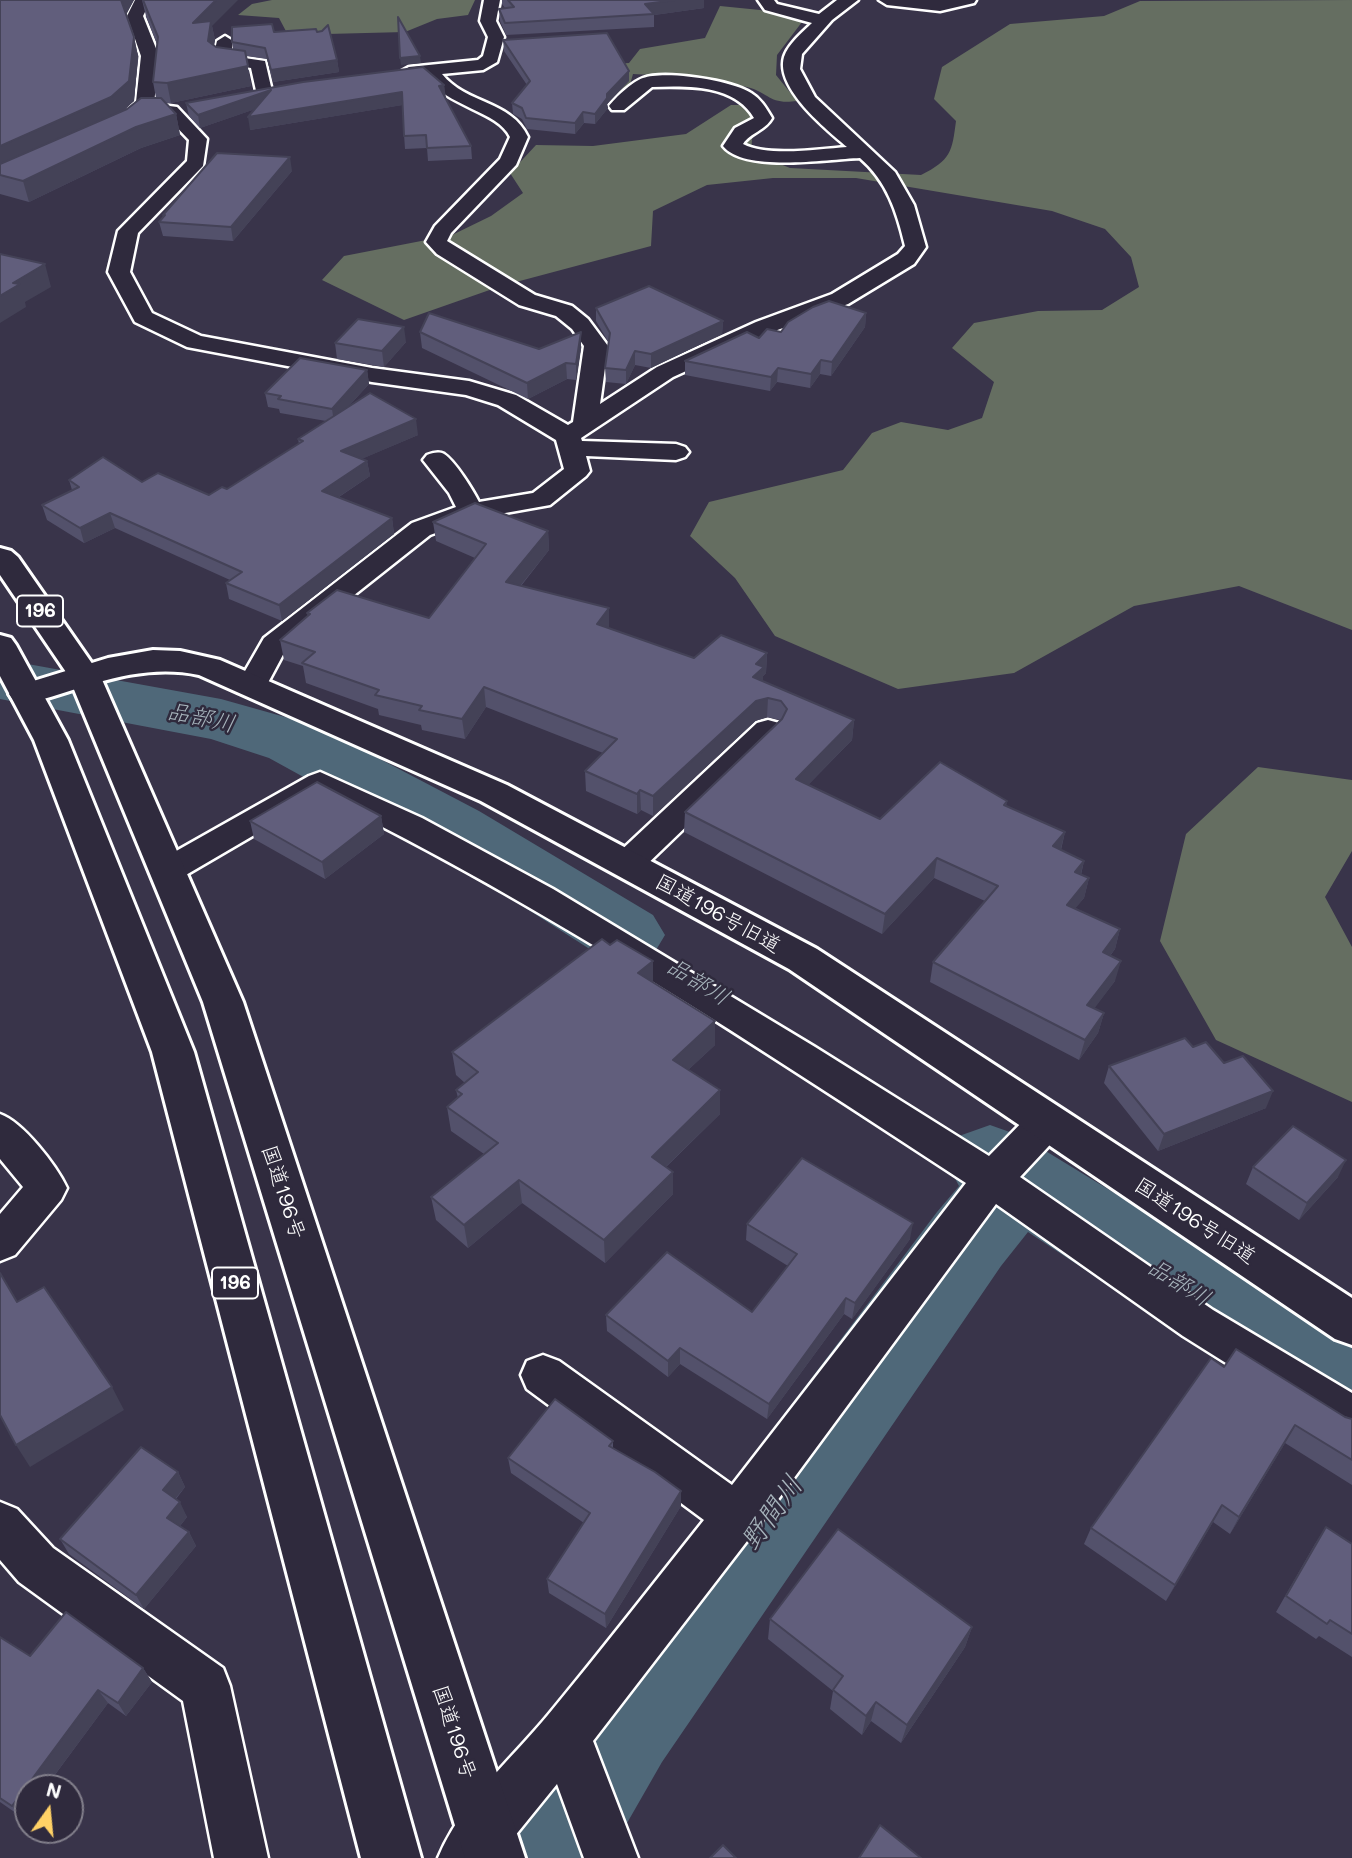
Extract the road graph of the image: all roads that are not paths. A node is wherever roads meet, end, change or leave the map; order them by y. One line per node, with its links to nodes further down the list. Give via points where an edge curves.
1 (143, 0): 14 (street, via 135,16 150,56 145,104)
2 (492, 0): 9 (street, via 488,21 500,43 491,58 484,65)
3 (766, 0): 7 (street, via 771,7)
4 (850, 0): 7 (street)
5 (887, 0): 6 (street, via 940,6)
6 (968, 0)
7 (821, 20): 17 (street, via 792,56 792,74 820,115)
8 (225, 41): 11 (street, via 222,58 260,65)
9 (430, 70): 10 (street); 18 (street, via 448,93 513,124 519,138 509,161 442,230 436,242 527,300 564,311 596,346)
10 (392, 74)
11 (262, 92)
12 (196, 106): 15 (street)
13 (618, 106): 17 (street, via 647,82 713,86 738,92 759,107 763,117 732,146 739,153 780,157)
14 (140, 109): 15 (street); 16 (street)
15 (171, 111): 18 (street, via 198,139 196,162 128,231 119,272 143,317 195,342 469,388 507,400)
16 (111, 129)
17 (864, 152): 18 (street, via 883,169 901,202 916,247 906,259 840,299 665,372)
18 (575, 436): 19 (street); 21 (street, via 577,471 541,499)
19 (676, 452)
20 (436, 460): 21 (street)
21 (471, 511): 25 (street, via 421,529 274,644)
22 (0, 557): 24 (main road, 国道196号 / 196)
23 (4, 650): 26 (main road, 196)
24 (87, 671): 25 (main road, 国道196号旧道, via 153,660 180,661); 26 (main road, 国道196号旧道); 29 (main road, 国道196号 / 196)
25 (252, 685): 28 (main road, 国道196号旧道, via 494,793)
26 (33, 707): 42 (main road, 196, via 173,1052)
27 (768, 730): 28 (street)
28 (627, 864): 30 (main road, 国道196号旧道, via 803,960)
29 (167, 871): 32 (street, via 320,783 410,825 541,898); 40 (main road, 国道196号 / 196, via 223,1002)
30 (1046, 1123): 32 (street); 34 (main road, 国道196号旧道)
31 (0, 1130): 33 (street, via 47,1188)
32 (994, 1180): 36 (street, via 1198,1324); 37 (street)
33 (0, 1242)
34 (1352, 1324)
35 (543, 1375): 37 (street)
36 (1352, 1417)
37 (737, 1516): 39 (street)
38 (0, 1525): 41 (street, via 36,1564 205,1686)
39 (565, 1735): 40 (street); 43 (street)
40 (484, 1848)
41 (241, 1858)
42 (391, 1858)
43 (611, 1858)

